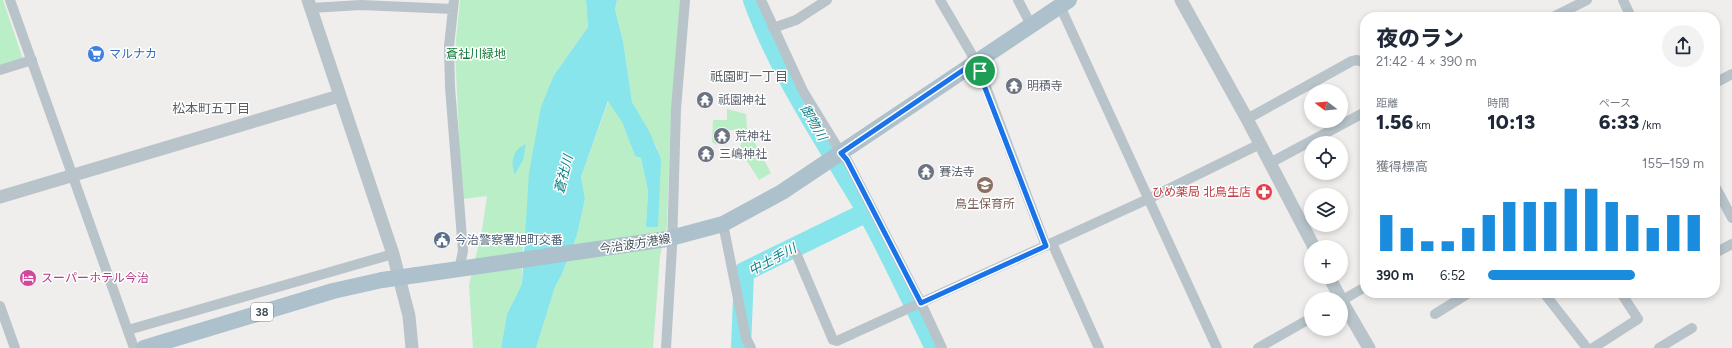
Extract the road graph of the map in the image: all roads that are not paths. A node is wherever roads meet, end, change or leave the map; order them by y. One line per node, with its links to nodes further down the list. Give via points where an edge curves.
1 (10, 0): 17 (street)
2 (685, 0): 35 (street)
3 (761, 0): 16 (street)
4 (827, 0): 16 (street, via 796,20)
5 (940, 0): 19 (street)
6 (1018, 0): 15 (street)
7 (1180, 0): 25 (street)
8 (1587, 0): 13 (street)
9 (1626, 1): 14 (street)
10 (1065, 3): 15 (main road, 今治波方港線 / 38); 32 (street)
11 (310, 4): 12 (street); 23 (street)
12 (454, 5): 42 (street, via 449,46 450,87)
13 (1563, 12)
14 (1629, 12)
15 (1031, 26): 19 (main road, 今治波方港線 / 38)
16 (773, 28): 27 (street, via 803,91)
17 (32, 60): 20 (street); 29 (street)
18 (1360, 61): 25 (street, via 1352,61)
19 (975, 62): 27 (main road, 今治波方港線 / 38); 37 (street)
20 (0, 70)
21 (1732, 74): 22 (street)
22 (1720, 80)
23 (340, 96): 29 (street); 41 (street)
24 (1360, 115): 28 (street)
25 (1247, 119): 26 (street)
26 (1260, 144): 28 (street); 32 (street)
27 (841, 153): 34 (main road, 今治波方港線 / 38, via 782,192); 48 (street)
28 (1270, 163): 36 (street)
29 (73, 175): 31 (street); 54 (street)
30 (1720, 195): 33 (street)
31 (0, 197)
32 (1148, 199): 37 (street); 63 (street)
33 (1732, 218)
34 (723, 224): 35 (main road, 今治波方港線 / 38); 60 (street, via 746,338)
35 (669, 239): 42 (main road, 今治波方港線 / 38); 59 (street)
36 (1310, 240)
37 (1049, 244): 48 (street); 62 (street)
38 (1732, 244): 39 (street)
39 (1720, 250)
40 (796, 253): 48 (street, via 833,340 837,341)
41 (393, 254): 54 (street); 58 (street, via 409,316)
42 (466, 269): 57 (main road, 今治波方港線 / 38, bridge, via 382,280 333,291)
43 (1360, 290): 44 (street)
44 (1348, 296)
45 (1461, 298): 51 (street)
46 (1548, 298): 66 (street)
47 (1624, 298): 67 (street, via 1638,320)
48 (921, 303): 61 (street)
49 (0, 306): 55 (street)
50 (1348, 312): 65 (street)
51 (1435, 314)
52 (1304, 322): 64 (street)
53 (1692, 328): 68 (street)
54 (128, 330): 56 (street)
55 (15, 348)
56 (134, 348)
57 (144, 348)
58 (412, 348)
59 (666, 348)
60 (751, 348)
61 (942, 348)
62 (1099, 348)
63 (1217, 348)
64 (1258, 348)
65 (1369, 348)
66 (1587, 348)
67 (1593, 348)
68 (1659, 348)

